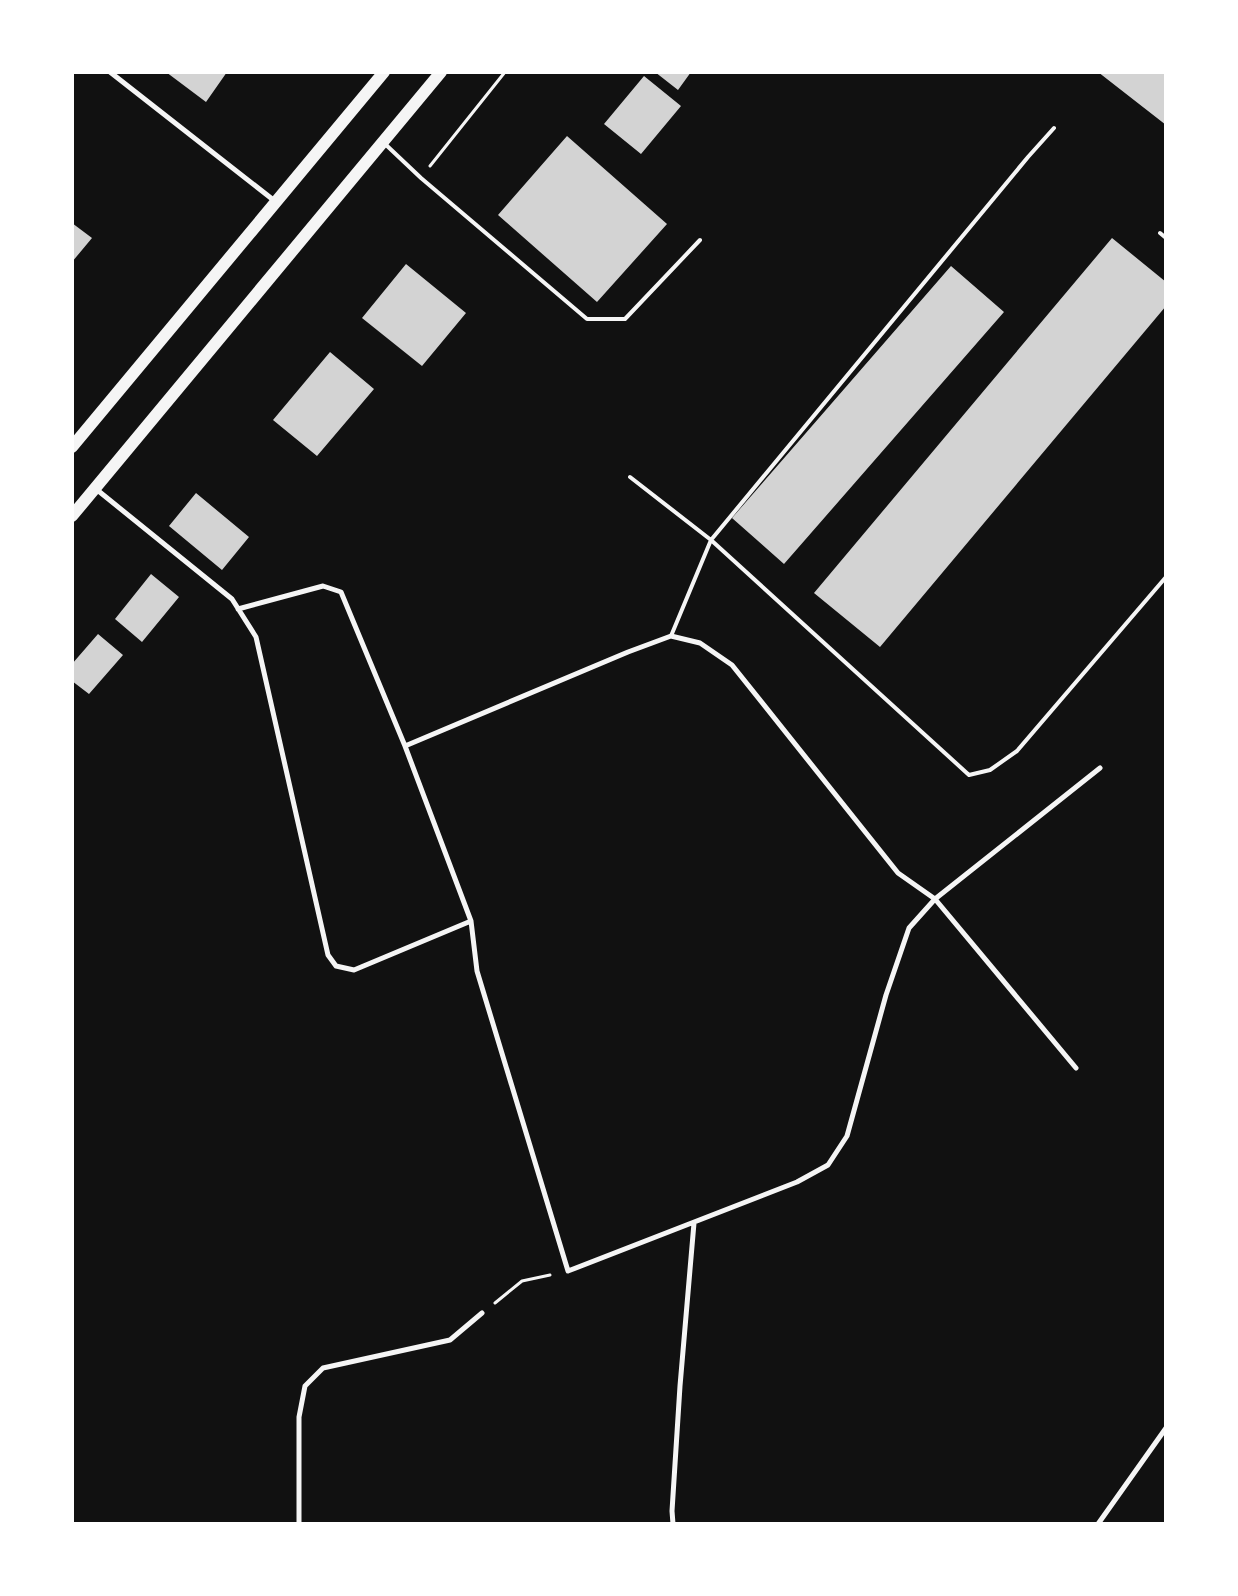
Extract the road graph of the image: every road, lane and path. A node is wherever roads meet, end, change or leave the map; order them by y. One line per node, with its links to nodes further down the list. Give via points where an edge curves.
1 (110, 72): 8 (street)
2 (384, 72): 8 (main road)
3 (442, 72): 6 (main road)
4 (505, 72): 7 (path)
5 (1054, 128): 16 (lane)
6 (383, 143): 7 (lane); 14 (main road)
7 (421, 178): 11 (lane, via 587,319 625,319)
8 (276, 202): 12 (main road)
9 (1160, 233): 10 (lane)
10 (1166, 238)
11 (700, 240)
12 (72, 447)
13 (630, 476): 16 (lane)
14 (95, 489): 15 (main road); 18 (street, via 232,599)
15 (72, 516)
16 (711, 540): 17 (lane, via 969,775 990,770 1017,751); 19 (lane)
17 (1166, 576)
18 (238, 609): 20 (street, via 323,586 341,592); 23 (street, via 256,637 328,955 336,966 354,970)
19 (671, 636): 20 (street); 22 (street, via 700,642 732,665 898,873)
20 (405, 746): 23 (street)
21 (1100, 768): 22 (street)
22 (935, 899): 24 (street); 25 (street, via 908,928 847,1136 828,1165 797,1182)
23 (471, 921): 26 (street, via 476,971)
24 (1076, 1068)
25 (694, 1223): 26 (street); 30 (street, via 680,1386)
26 (568, 1271): 27 (path, via 522,1281)
27 (482, 1313): 29 (street, via 450,1340 323,1368 305,1386 299,1417)
28 (1166, 1428): 31 (street)
29 (299, 1524)
30 (673, 1524)
31 (1098, 1524)

